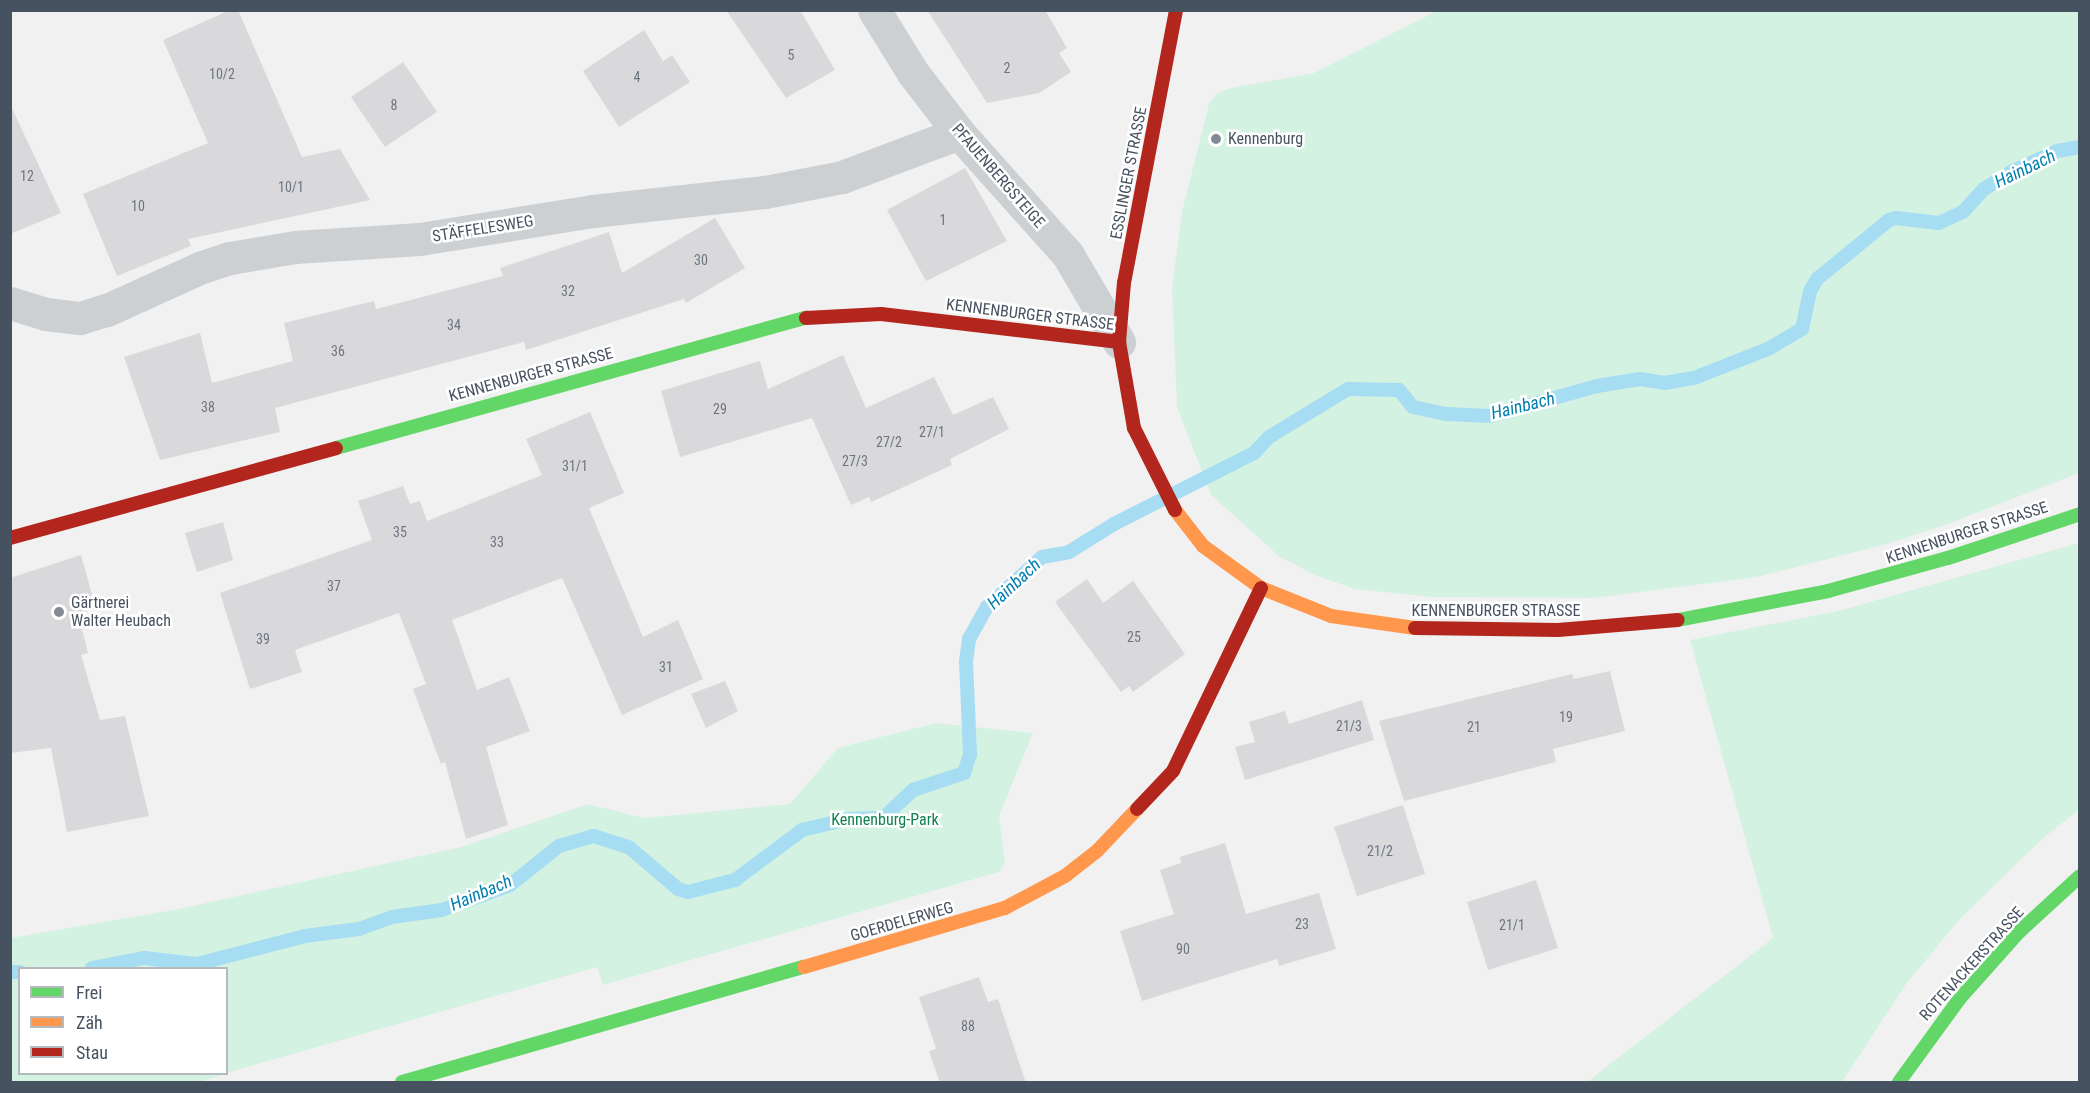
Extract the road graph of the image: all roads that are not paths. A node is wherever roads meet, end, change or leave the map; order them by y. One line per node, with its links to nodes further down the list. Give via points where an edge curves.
1 (874, 10): 3 (street, PFAUENBERGSTEIGE, via 913,73)
2 (1176, 10): 5 (street, ESSLINGER STRASSE, via 1124,283)
3 (959, 133): 4 (street, STÄFFELESWEG, via 842,177 765,192 593,211 420,239 295,247 230,258 80,318 53,316); 5 (street, PFAUENBERGSTEIGE, via 1068,255)
4 (10, 303)
5 (1119, 342): 7 (street, KENNENBURGER STRASSE, via 881,314 803,318); 8 (street, KENNENBURGER STRASSE, via 1134,429 1178,517 1203,546)
6 (2079, 514): 8 (street, KENNENBURGER STRASSE, via 1948,558 1828,591 1687,619 1619,626 1515,631 1414,628 1331,616)
7 (10, 538)
8 (1261, 588): 10 (street, GOERDELERWEG, via 1173,771 1097,851 1056,882 1005,908 935,930)
9 (2079, 876): 11 (street, ROTENACKERSTRASSE, via 2020,931 1960,998)
10 (402, 1083)
11 (1899, 1083)

